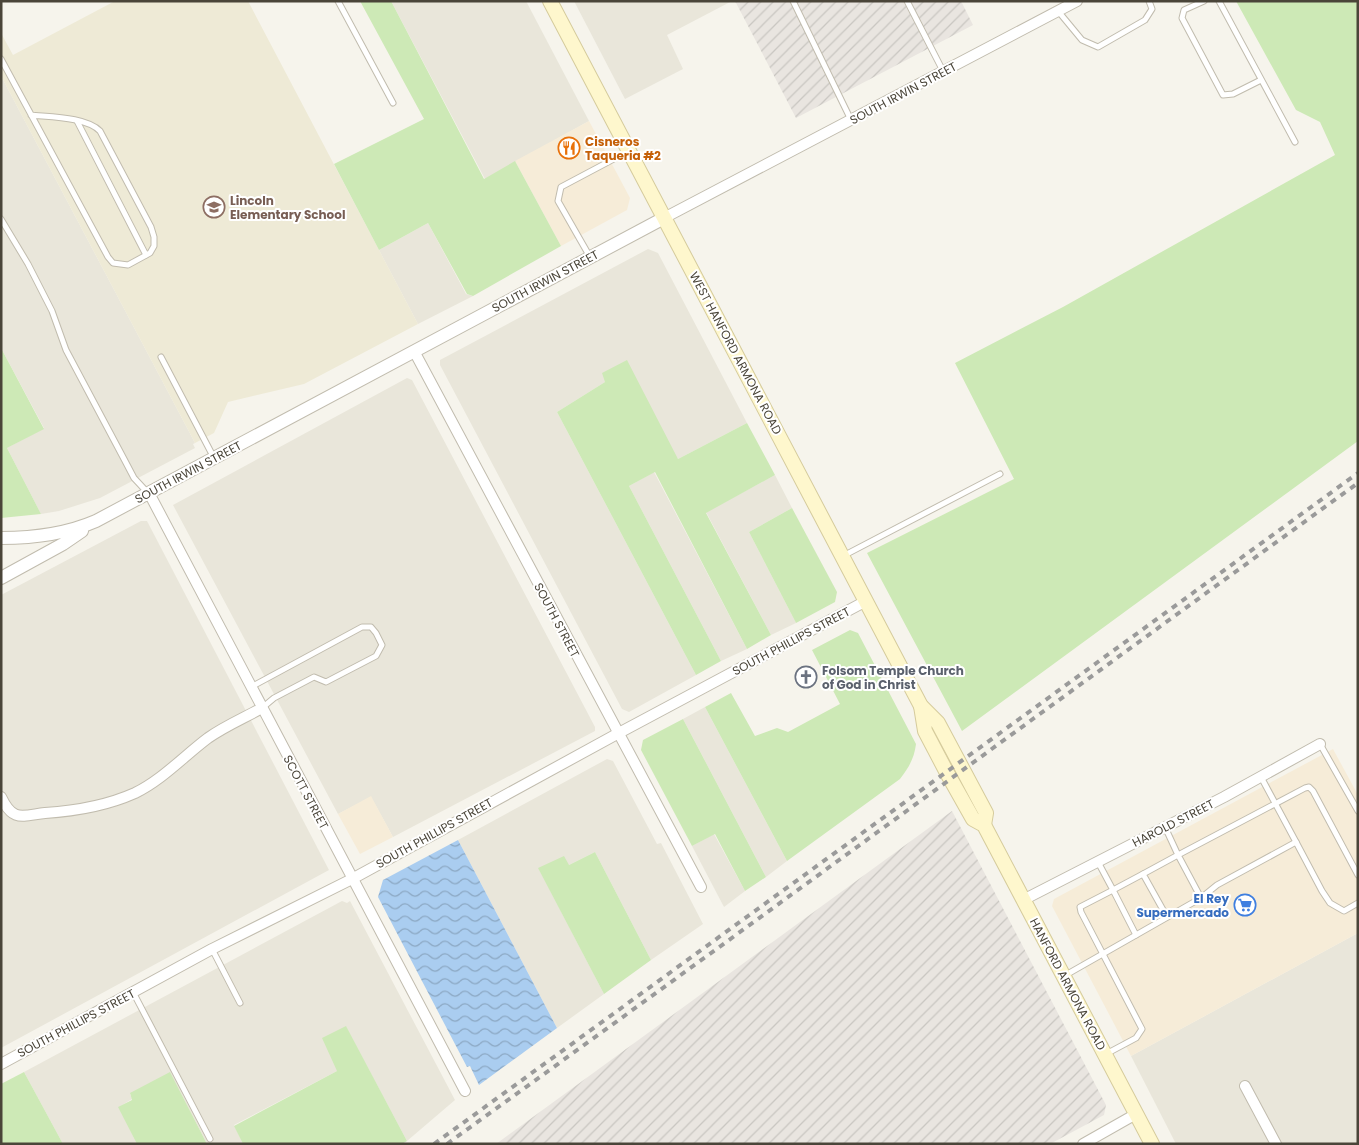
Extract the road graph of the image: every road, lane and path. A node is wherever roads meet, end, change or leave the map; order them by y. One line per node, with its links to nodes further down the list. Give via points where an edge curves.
1 (338, 1): 13 (lane)
2 (550, 1): 18 (main road, WEST HANFORD ARMONA ROAD)
3 (793, 1): 16 (lane)
4 (907, 1): 11 (lane)
5 (1077, 1): 9 (street, SOUTH IRWIN STREET)
6 (1150, 1): 9 (lane, via 1152,9 1145,20 1098,47 1082,40)
7 (1204, 1): 12 (lane, via 1184,10 1182,18 1223,95 1233,94)
8 (1219, 1): 12 (lane)
9 (1058, 11): 11 (street, SOUTH IRWIN STREET)
10 (1, 59): 14 (lane)
11 (943, 72): 16 (street, SOUTH IRWIN STREET)
12 (1261, 80): 17 (lane)
13 (393, 103)
14 (31, 115): 15 (lane); 21 (lane, via 108,257 113,263 128,265)
15 (76, 121): 21 (lane); 21 (lane, via 95,125 100,131 151,227 154,246)
16 (851, 121): 19 (street, SOUTH IRWIN STREET)
17 (1295, 142)
18 (629, 151): 19 (main road, WEST HANFORD ARMONA ROAD); 22 (lane, via 561,187 558,201)
19 (664, 218): 22 (street, SOUTH IRWIN STREET); 30 (main road, WEST HANFORD ARMONA ROAD)
20 (1, 219): 27 (lane, via 28,264 52,311 66,350 134,478)
21 (146, 255)
22 (590, 257): 23 (street, SOUTH IRWIN STREET)
23 (414, 351): 25 (street, SOUTH IRWIN STREET); 36 (street, SOUTH STREET)
24 (161, 357): 25 (lane)
25 (214, 458): 27 (street, SOUTH IRWIN STREET)
26 (1000, 474): 30 (lane)
27 (149, 493): 28 (street, SOUTH IRWIN STREET); 33 (street, SCOTT STREET)
28 (96, 521): 29 (street, via 56,534); 31 (street)
29 (1, 538)
30 (843, 556): 32 (main road, WEST HANFORD ARMONA ROAD)
31 (1, 578)
32 (866, 601): 34 (main road, WEST HANFORD ARMONA ROAD); 36 (street, SOUTH PHILLIPS STREET)
33 (251, 687): 35 (street, SCOTT STREET); 35 (lane, via 362,627 371,627 382,645 376,656 326,682 314,677)
34 (921, 706): 52 (main road, HANFORD ARMONA ROAD, via 925,731 946,771 973,819 984,825)
35 (262, 708): 39 (street, via 209,738 135,793 110,803 17,816 9,811); 48 (street, SCOTT STREET)
36 (618, 734): 48 (street, SOUTH PHILLIPS STREET); 49 (street, SOUTH STREET)
37 (1320, 744): 38 (street, HAROLD STREET); 41 (lane)
38 (1261, 777): 40 (lane); 42 (street, HAROLD STREET)
39 (1, 798)
40 (1276, 803): 43 (lane); 44 (lane); 47 (lane, via 1309,787)
41 (1358, 811)
42 (1165, 827): 44 (lane); 45 (street, HAROLD STREET)
43 (1296, 842): 51 (lane, via 1217,885); 53 (lane, via 1330,903 1344,911)
44 (1178, 855): 46 (lane); 51 (lane)
45 (1098, 862): 50 (lane); 52 (street, HAROLD STREET)
46 (1143, 874): 50 (lane); 54 (lane)
47 (1358, 875)
48 (352, 879): 56 (street, SOUTH PHILLIPS STREET); 64 (street, SCOTT STREET)
49 (701, 887)
50 (1112, 890): 55 (lane); 57 (lane, via 1080,907)
51 (1201, 898): 54 (lane)
52 (1023, 900): 58 (main road, HANFORD ARMONA ROAD)
53 (1358, 903)
54 (1167, 917): 55 (lane)
55 (1136, 935): 57 (lane)
56 (212, 949): 59 (street, SOUTH PHILLIPS STREET); 60 (lane)
57 (1103, 954): 58 (lane); 61 (lane, via 1142,1029 1136,1038)
58 (1064, 976): 61 (main road, HANFORD ARMONA ROAD)
59 (133, 992): 62 (street, SOUTH PHILLIPS STREET); 66 (lane)
60 (240, 1003)
61 (1105, 1055): 65 (main road, HANFORD ARMONA ROAD)
62 (1, 1064)
63 (1245, 1086): 69 (street)
64 (464, 1091)
65 (1136, 1114): 67 (street); 68 (main road, HANFORD ARMONA ROAD)
66 (210, 1139)
67 (1083, 1144)
68 (1152, 1144)
69 (1276, 1144)

